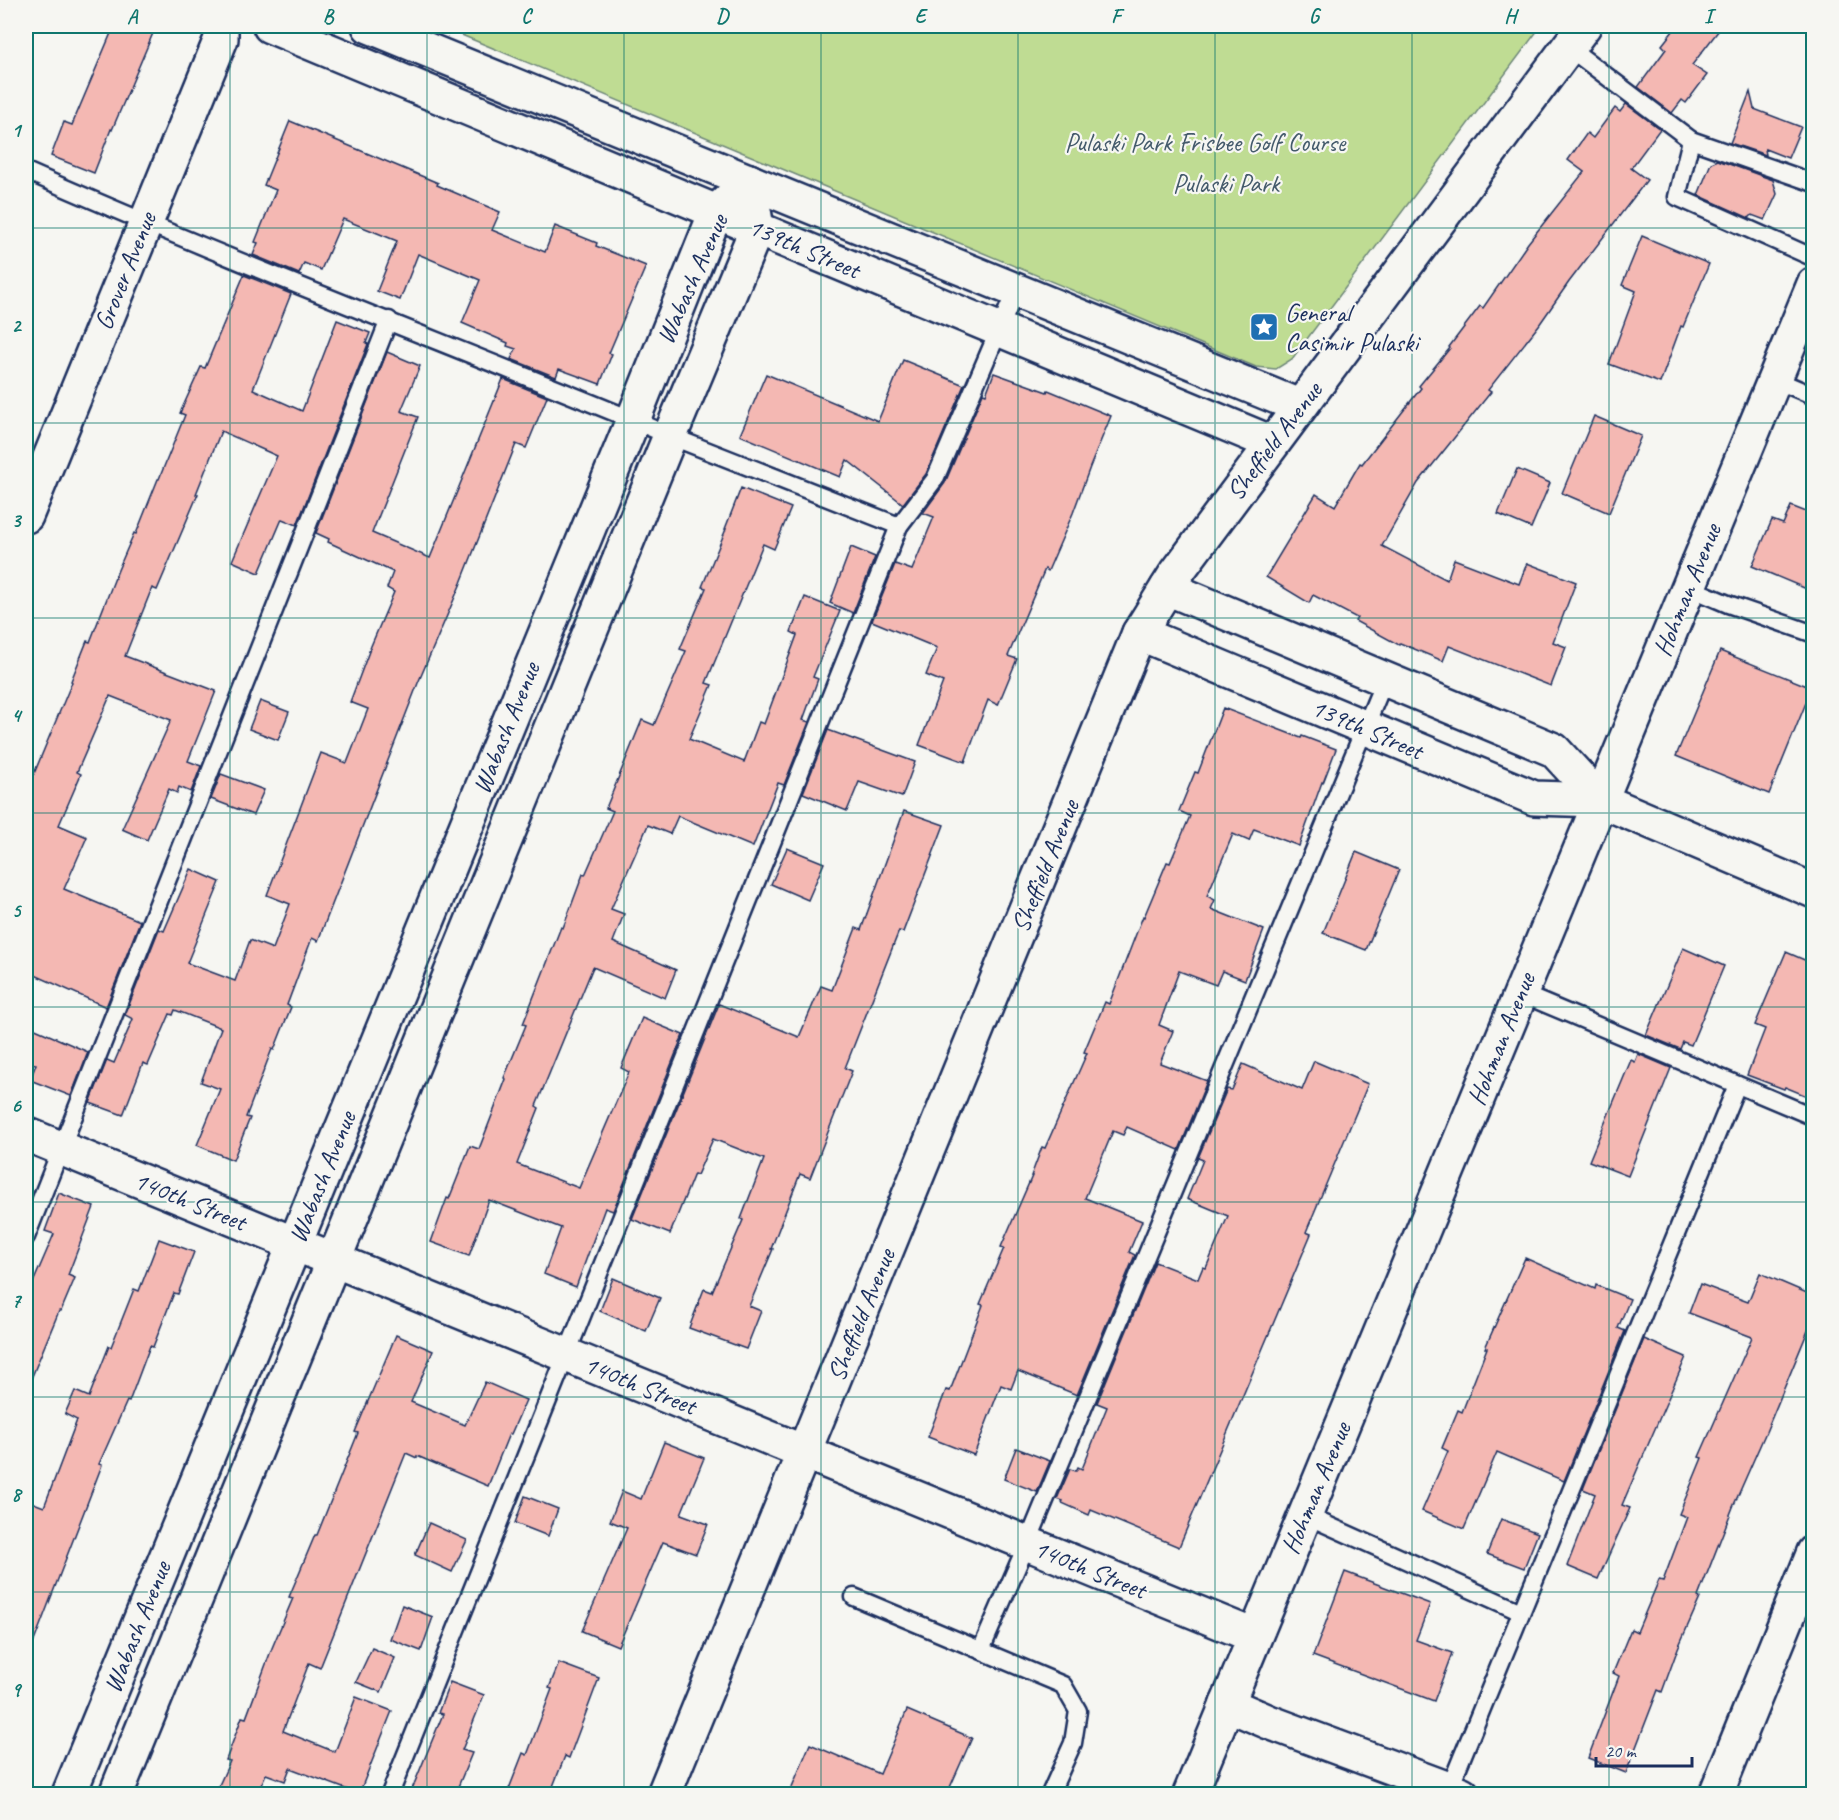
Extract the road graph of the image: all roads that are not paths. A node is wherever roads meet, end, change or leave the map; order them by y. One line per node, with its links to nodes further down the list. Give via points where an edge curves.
1 (221, 26): 10 (street, Grover Avenue, via 221,39)
2 (270, 26): 9 (street, 139th Street)
3 (369, 26): 7 (street, 139th Street)
4 (1576, 36): 5 (lane); 19 (street, Sheffield Avenue)
5 (1691, 140): 8 (lane); 12 (lane, via 1677,197)
6 (26, 171): 10 (lane)
7 (749, 182): 9 (street, Wabash Avenue); 11 (street, Wabash Avenue); 14 (street, 139th Street)
8 (1814, 183)
9 (716, 212): 11 (street, 139th Street); 20 (street, Wabash Avenue)
10 (145, 224): 15 (lane); 23 (street, Grover Avenue)
11 (757, 228): 16 (street, 139th Street); 21 (street, Wabash Avenue)
12 (1814, 258)
13 (1814, 284): 17 (street, Hohman Avenue)
14 (1016, 291): 16 (lane); 19 (street, 139th Street)
15 (389, 320): 20 (lane); 37 (lane)
16 (1000, 330): 22 (street, 139th Street); 24 (lane, via 935,479)
17 (1774, 379): 18 (lane); 25 (street, Hohman Avenue)
18 (1814, 396)
19 (1299, 406): 22 (street, Sheffield Avenue)
20 (633, 420): 21 (lane); 39 (street, Wabash Avenue)
21 (670, 436): 24 (lane); 40 (street, Wabash Avenue)
22 (1272, 443): 26 (street, Sheffield Avenue)
23 (26, 516)
24 (899, 526): 41 (lane)
25 (1688, 587): 28 (lane); 31 (street, Hohman Avenue)
26 (1167, 588): 27 (street, Sheffield Avenue); 29 (street, 139th Street)
27 (1139, 633): 30 (street, 139th Street); 42 (street, Sheffield Avenue)
28 (1814, 634)
29 (1384, 679): 30 (lane); 31 (street, 139th Street, via 1554,750)
30 (1365, 728): 31 (street, 139th Street, via 1534,798); 44 (lane)
31 (1600, 800): 32 (street, 139th Street); 33 (street, Hohman Avenue)
32 (1814, 891)
33 (1520, 993): 34 (lane); 43 (street, Hohman Avenue)
34 (1737, 1085): 35 (lane); 47 (lane)
35 (1814, 1118)
36 (26, 1134): 37 (street, 140th Street)
37 (61, 1148): 38 (lane); 39 (street, 140th Street)
38 (26, 1237)
39 (294, 1244): 40 (street, 140th Street); 52 (street, Wabash Avenue)
40 (334, 1260): 41 (street, 140th Street); 53 (street, Wabash Avenue)
41 (567, 1355): 42 (street, 140th Street); 54 (lane)
42 (805, 1452): 44 (street, 140th Street); 55 (street, Sheffield Avenue)
43 (1305, 1515): 47 (lane); 48 (street, Hohman Avenue)
44 (1028, 1544): 48 (street, 140th Street); 49 (lane)
45 (1814, 1552): 58 (street)
46 (854, 1597): 49 (lane)
47 (1521, 1612): 51 (lane)
48 (1254, 1636): 50 (street, Hohman Avenue)
49 (981, 1650): 56 (lane, via 1064,1685 1078,1711 1073,1743)
50 (1227, 1704): 51 (street); 57 (street, Hohman Avenue)
51 (1453, 1793)
52 (69, 1794)
53 (116, 1794)
54 (390, 1794)
55 (664, 1794)
56 (1050, 1794)
57 (1190, 1794)
58 (1716, 1794)

